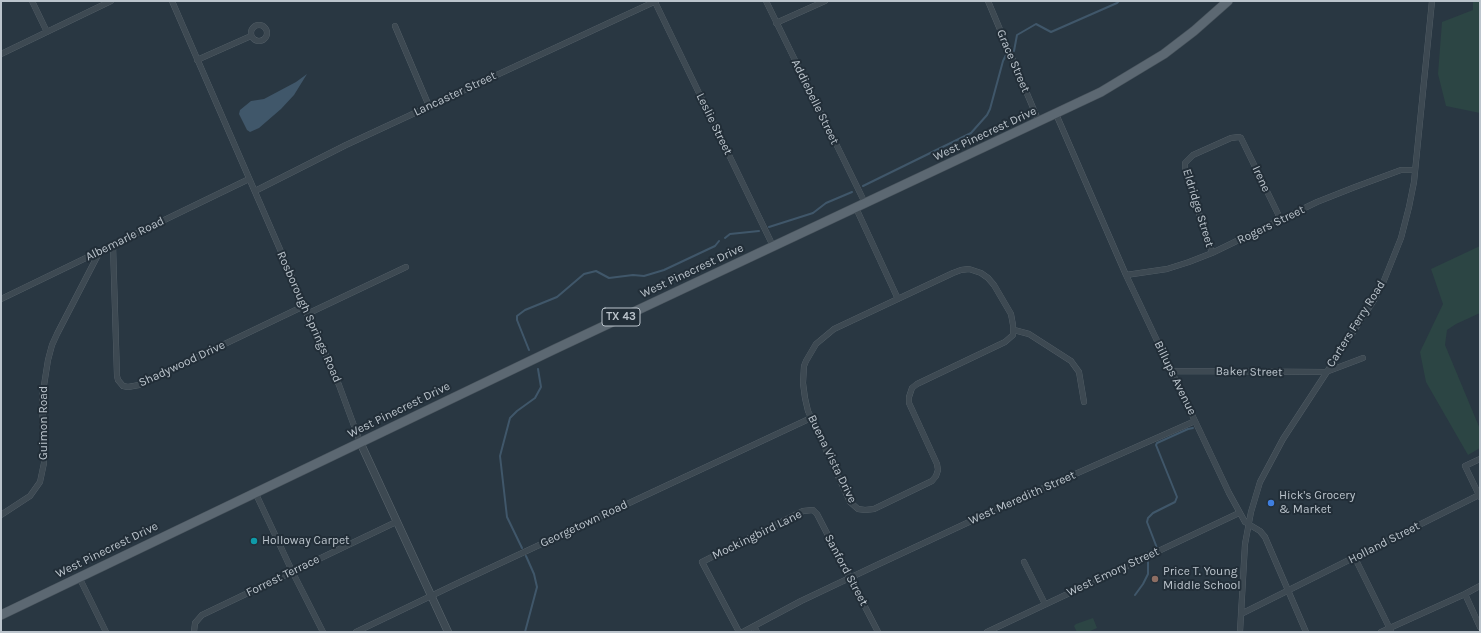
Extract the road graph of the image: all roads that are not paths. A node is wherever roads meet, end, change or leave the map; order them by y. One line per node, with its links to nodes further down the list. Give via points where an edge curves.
1 (32, 1): 12 (street)
2 (111, 1): 12 (street)
3 (172, 1): 15 (street, Rosborough Springs Road)
4 (656, 1): 16 (street, Lancaster Street); 27 (street, Leslie Street)
5 (766, 1): 10 (street, Addiebelle Street)
6 (824, 1): 10 (street)
7 (988, 1): 18 (street, Grace Street)
8 (1432, 1): 20 (street, Carters Ferry Road)
9 (1224, 2): 17 (main road, West Pinecrest Drive / TX 43, via 1194,31 1142,68)
10 (776, 23): 23 (street, Addiebelle Street)
11 (395, 26): 16 (street)
12 (47, 32): 14 (street)
13 (251, 36): 15 (street)
14 (1, 54)
15 (197, 60): 21 (street, Rosborough Springs Road)
16 (429, 106): 22 (street, Lancaster Street)
17 (1056, 114): 18 (main road, West Pinecrest Drive / TX 43); 31 (street, Billups Avenue)
18 (1039, 122): 23 (main road, West Pinecrest Drive / TX 43)
19 (1185, 163): 25 (street, Irene, via 1193,155 1231,138 1241,138); 29 (street, Eldridge Street, via 1185,170)
20 (1415, 170): 25 (street, Rogers Street, via 1401,170 1367,182); 39 (street, Carters Ferry Road, via 1406,223 1389,269 1374,300)
21 (249, 179): 22 (street, Rosborough Springs Road); 26 (street, Albemarle Road)
22 (255, 192): 34 (street, Rosborough Springs Road)
23 (865, 203): 24 (main road, West Pinecrest Drive / TX 43)
24 (856, 208): 27 (main road, West Pinecrest Drive / TX 43); 33 (street)
25 (1281, 220): 29 (street, Rogers Street)
26 (113, 245): 28 (street, Albemarle Road); 34 (street, Shadywood Drive, via 117,376 120,384 124,386 139,385)
27 (773, 246): 43 (main road, West Pinecrest Drive / TX 43)
28 (100, 251): 32 (street, Albemarle Road); 49 (street, Guimon Road, via 50,352 42,398 44,463 40,482 30,496)
29 (1212, 253): 31 (street, Rogers Street, via 1167,269)
30 (406, 267): 35 (street)
31 (1126, 275): 38 (street, Billups Avenue)
32 (1, 299)
33 (898, 299): 36 (street, Buena Vista Drive, via 957,271 977,270 991,281 1004,301 1011,314); 41 (street, Buena Vista Drive, via 834,328 812,350 804,366 803,376 805,398)
34 (304, 306): 35 (street, Rosborough Springs Road)
35 (307, 314): 43 (street, Rosborough Springs Road)
36 (1014, 330): 40 (street, via 1029,334 1071,361 1079,372); 41 (street, Buena Vista Drive, via 1011,338 1005,342 912,388 909,403 937,464 938,473 932,481 874,509 861,510 850,502)
37 (1363, 358): 39 (street)
38 (1172, 371): 39 (street, Baker Street); 42 (street, Billups Avenue)
39 (1326, 372): 51 (street, Carters Ferry Road, via 1271,459 1260,482)
40 (1084, 402)
41 (811, 418): 60 (street, Georgetown Road)
42 (1195, 421): 48 (street, Billups Avenue); 56 (street, West Meredith Street)
43 (360, 442): 45 (main road, West Pinecrest Drive / TX 43); 50 (street, Rosborough Springs Road)
44 (1480, 459): 46 (street, via 1465,466)
45 (255, 492): 54 (street); 55 (main road, West Pinecrest Drive / TX 43)
46 (1480, 496): 52 (street, Holland Street)
47 (813, 510): 56 (street, Sanford Street); 72 (street, Mockingbird Lane, via 803,511 702,562)
48 (1239, 513): 51 (street, Billups Avenue); 61 (street, West Emory Street)
49 (1, 515)
50 (396, 522): 54 (street, Forrest Terrace); 60 (street, Rosborough Springs Road)
51 (1248, 524): 58 (street, Billups Avenue, via 1265,537); 62 (street, Carters Ferry Road)
52 (1355, 558): 58 (street, Holland Street); 66 (street)
53 (1024, 562): 61 (street)
54 (292, 572): 68 (street, Forrest Terrace, via 202,615 194,623); 69 (street)
55 (79, 577): 63 (main road, West Pinecrest Drive / TX 43); 67 (street)
56 (851, 578): 64 (street, West Meredith Street); 75 (street, Sanford Street)
57 (1480, 586): 59 (street)
58 (1289, 590): 62 (street, Holland Street); 78 (street, Billups Avenue)
59 (1465, 594): 65 (street); 66 (street)
60 (431, 596): 70 (street, Georgetown Road); 71 (street, Rosborough Springs Road)
61 (1045, 604): 76 (street, West Emory Street)
62 (1241, 614): 77 (street, Carters Ferry Road)
63 (1, 615)
64 (754, 626): 73 (street, West Meredith Street); 74 (street)
65 (1480, 627)
66 (1391, 630): 79 (street)
67 (106, 632)
68 (194, 632)
69 (323, 632)
70 (356, 632)
71 (448, 632)
72 (739, 632)
73 (743, 632)
74 (757, 632)
75 (878, 632)
76 (987, 632)
77 (1240, 632)
78 (1306, 632)
79 (1381, 632)

